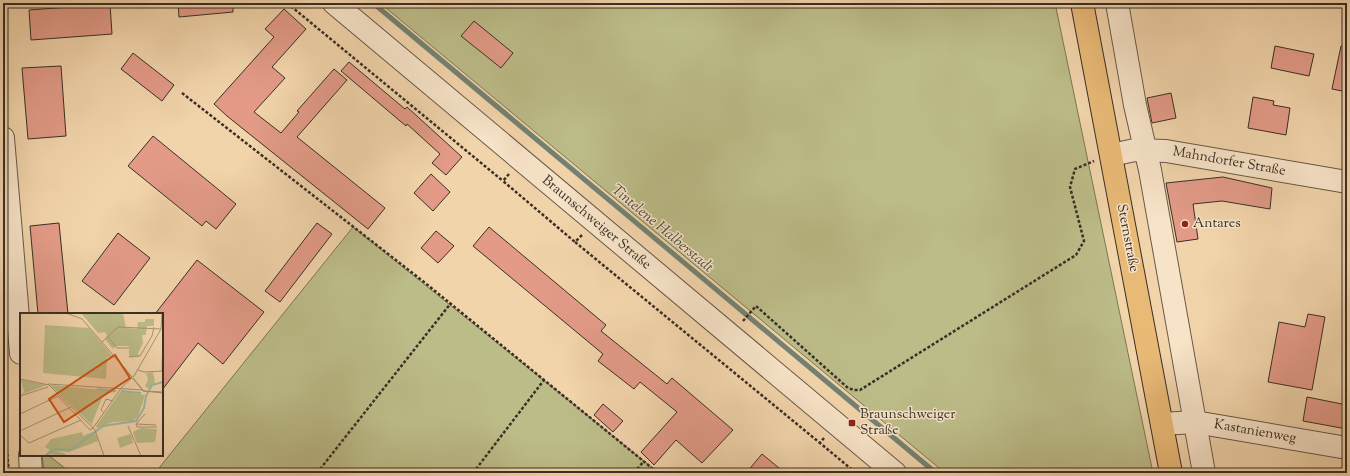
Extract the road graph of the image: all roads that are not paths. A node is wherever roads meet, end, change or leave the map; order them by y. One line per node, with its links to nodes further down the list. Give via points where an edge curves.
1 (334, 3): 14 (street, Braunschweiger Straße)
2 (1082, 3): 6 (main road, Sternstraße)
3 (1117, 3): 5 (street, via 1135,105)
4 (3, 138): 8 (street)
5 (1146, 150): 6 (street, Mahndorfer Straße); 7 (street, Mahndorfer Straße); 9 (street)
6 (1111, 155): 10 (main road, Sternstraße)
7 (1347, 182)
8 (20, 341)
9 (1195, 422): 10 (street, Kastanienweg); 11 (street, Kastanienweg); 16 (street)
10 (1162, 424): 15 (main road, Sternstraße)
11 (1347, 448)
12 (30, 456): 13 (street)
13 (31, 473)
14 (895, 473)
15 (1171, 473)
16 (1204, 473)

